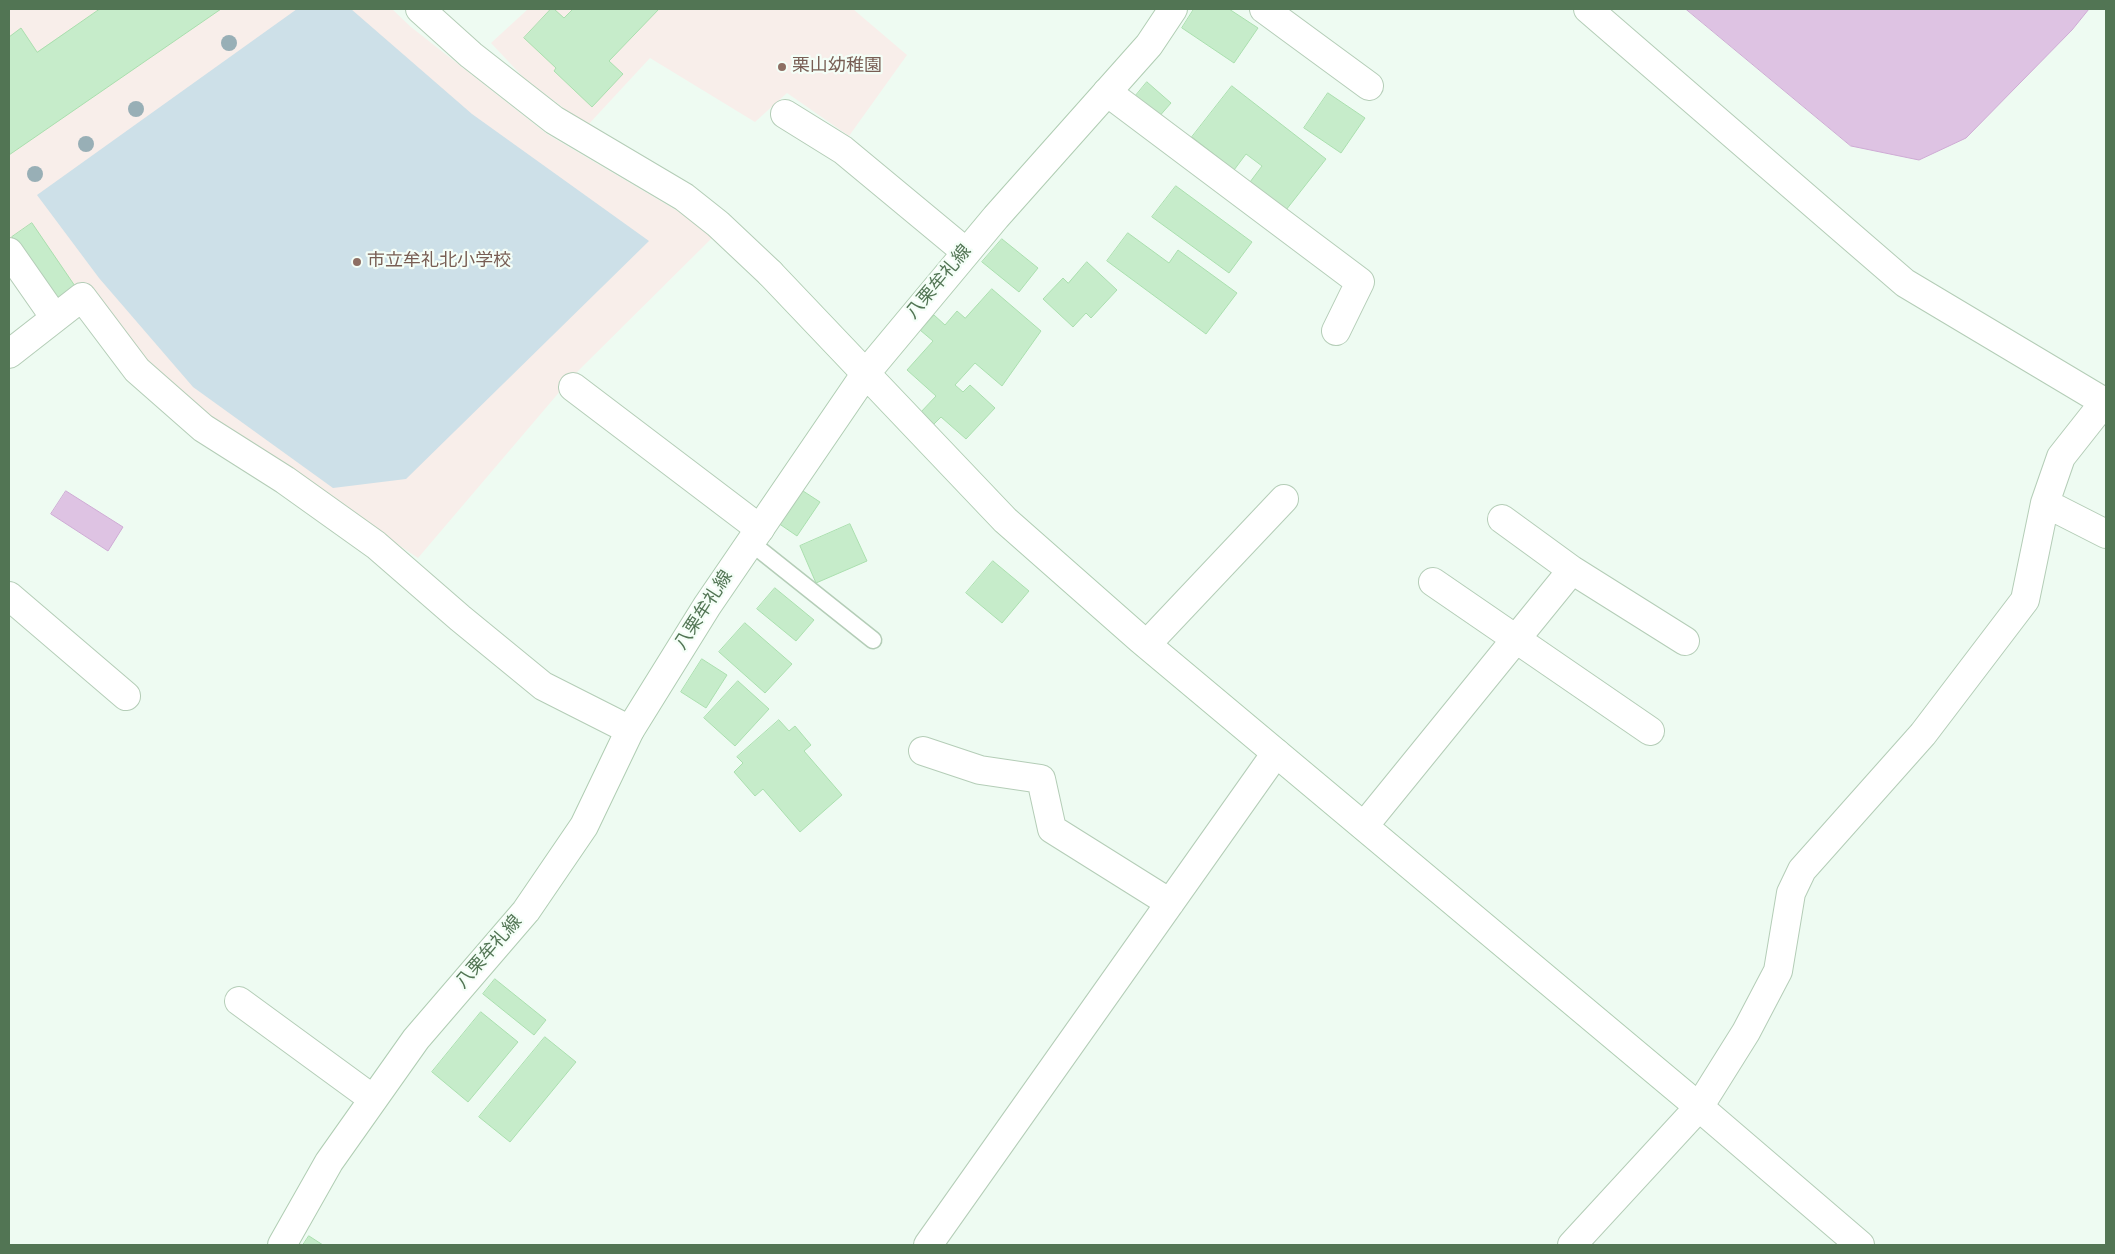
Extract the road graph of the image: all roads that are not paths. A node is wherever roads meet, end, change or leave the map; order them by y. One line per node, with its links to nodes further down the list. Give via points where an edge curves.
1 (1173, 9): 6 (street, 八栗牟礼線, via 1149,45)
2 (1264, 9): 5 (street)
3 (1588, 9): 15 (street, via 1905,283)
4 (426, 11): 13 (street, via 471,55 554,120 684,197 718,224)
5 (1369, 86)
6 (1108, 92): 9 (street, 八栗牟礼線); 11 (street, via 1360,282)
7 (785, 114): 9 (street, via 843,150)
8 (9, 252): 10 (street)
9 (966, 252): 13 (street, 八栗牟礼線)
10 (54, 318): 12 (street); 29 (street, via 82,297 137,370 202,428 376,544 542,686)
11 (1336, 332)
12 (9, 354)
13 (866, 373): 20 (street, 八栗牟礼線); 27 (street, via 1004,520)
14 (573, 387): 20 (street)
15 (2106, 402): 17 (street, via 2061,457)
16 (1284, 499): 27 (street)
17 (2045, 503): 19 (street); 37 (street, via 2025,600 1923,734 1802,870 1791,893 1778,971 1746,1032)
18 (1502, 519): 21 (street)
19 (2106, 534)
20 (755, 535): 25 (lane); 29 (street, 八栗牟礼線)
21 (1572, 570): 24 (street); 26 (street)
22 (1433, 582): 24 (street)
23 (9, 596): 28 (street)
24 (1516, 638): 30 (street); 33 (street)
25 (873, 640)
26 (1685, 641)
27 (1147, 644): 32 (street)
28 (126, 696)
29 (630, 730): 36 (street, 八栗牟礼線, via 584,826 526,911 416,1039)
30 (1650, 731)
31 (922, 751): 34 (street, via 980,770 1041,779 1052,828)
32 (1276, 753): 33 (street); 34 (street)
33 (1364, 826): 37 (street)
34 (1170, 903): 39 (street)
35 (239, 1001): 36 (street)
36 (373, 1099): 38 (street, 八栗牟礼線, via 329,1162)
37 (1699, 1107): 40 (street); 41 (street)
38 (282, 1245)
39 (928, 1245)
40 (1572, 1245)
41 (1860, 1245)

